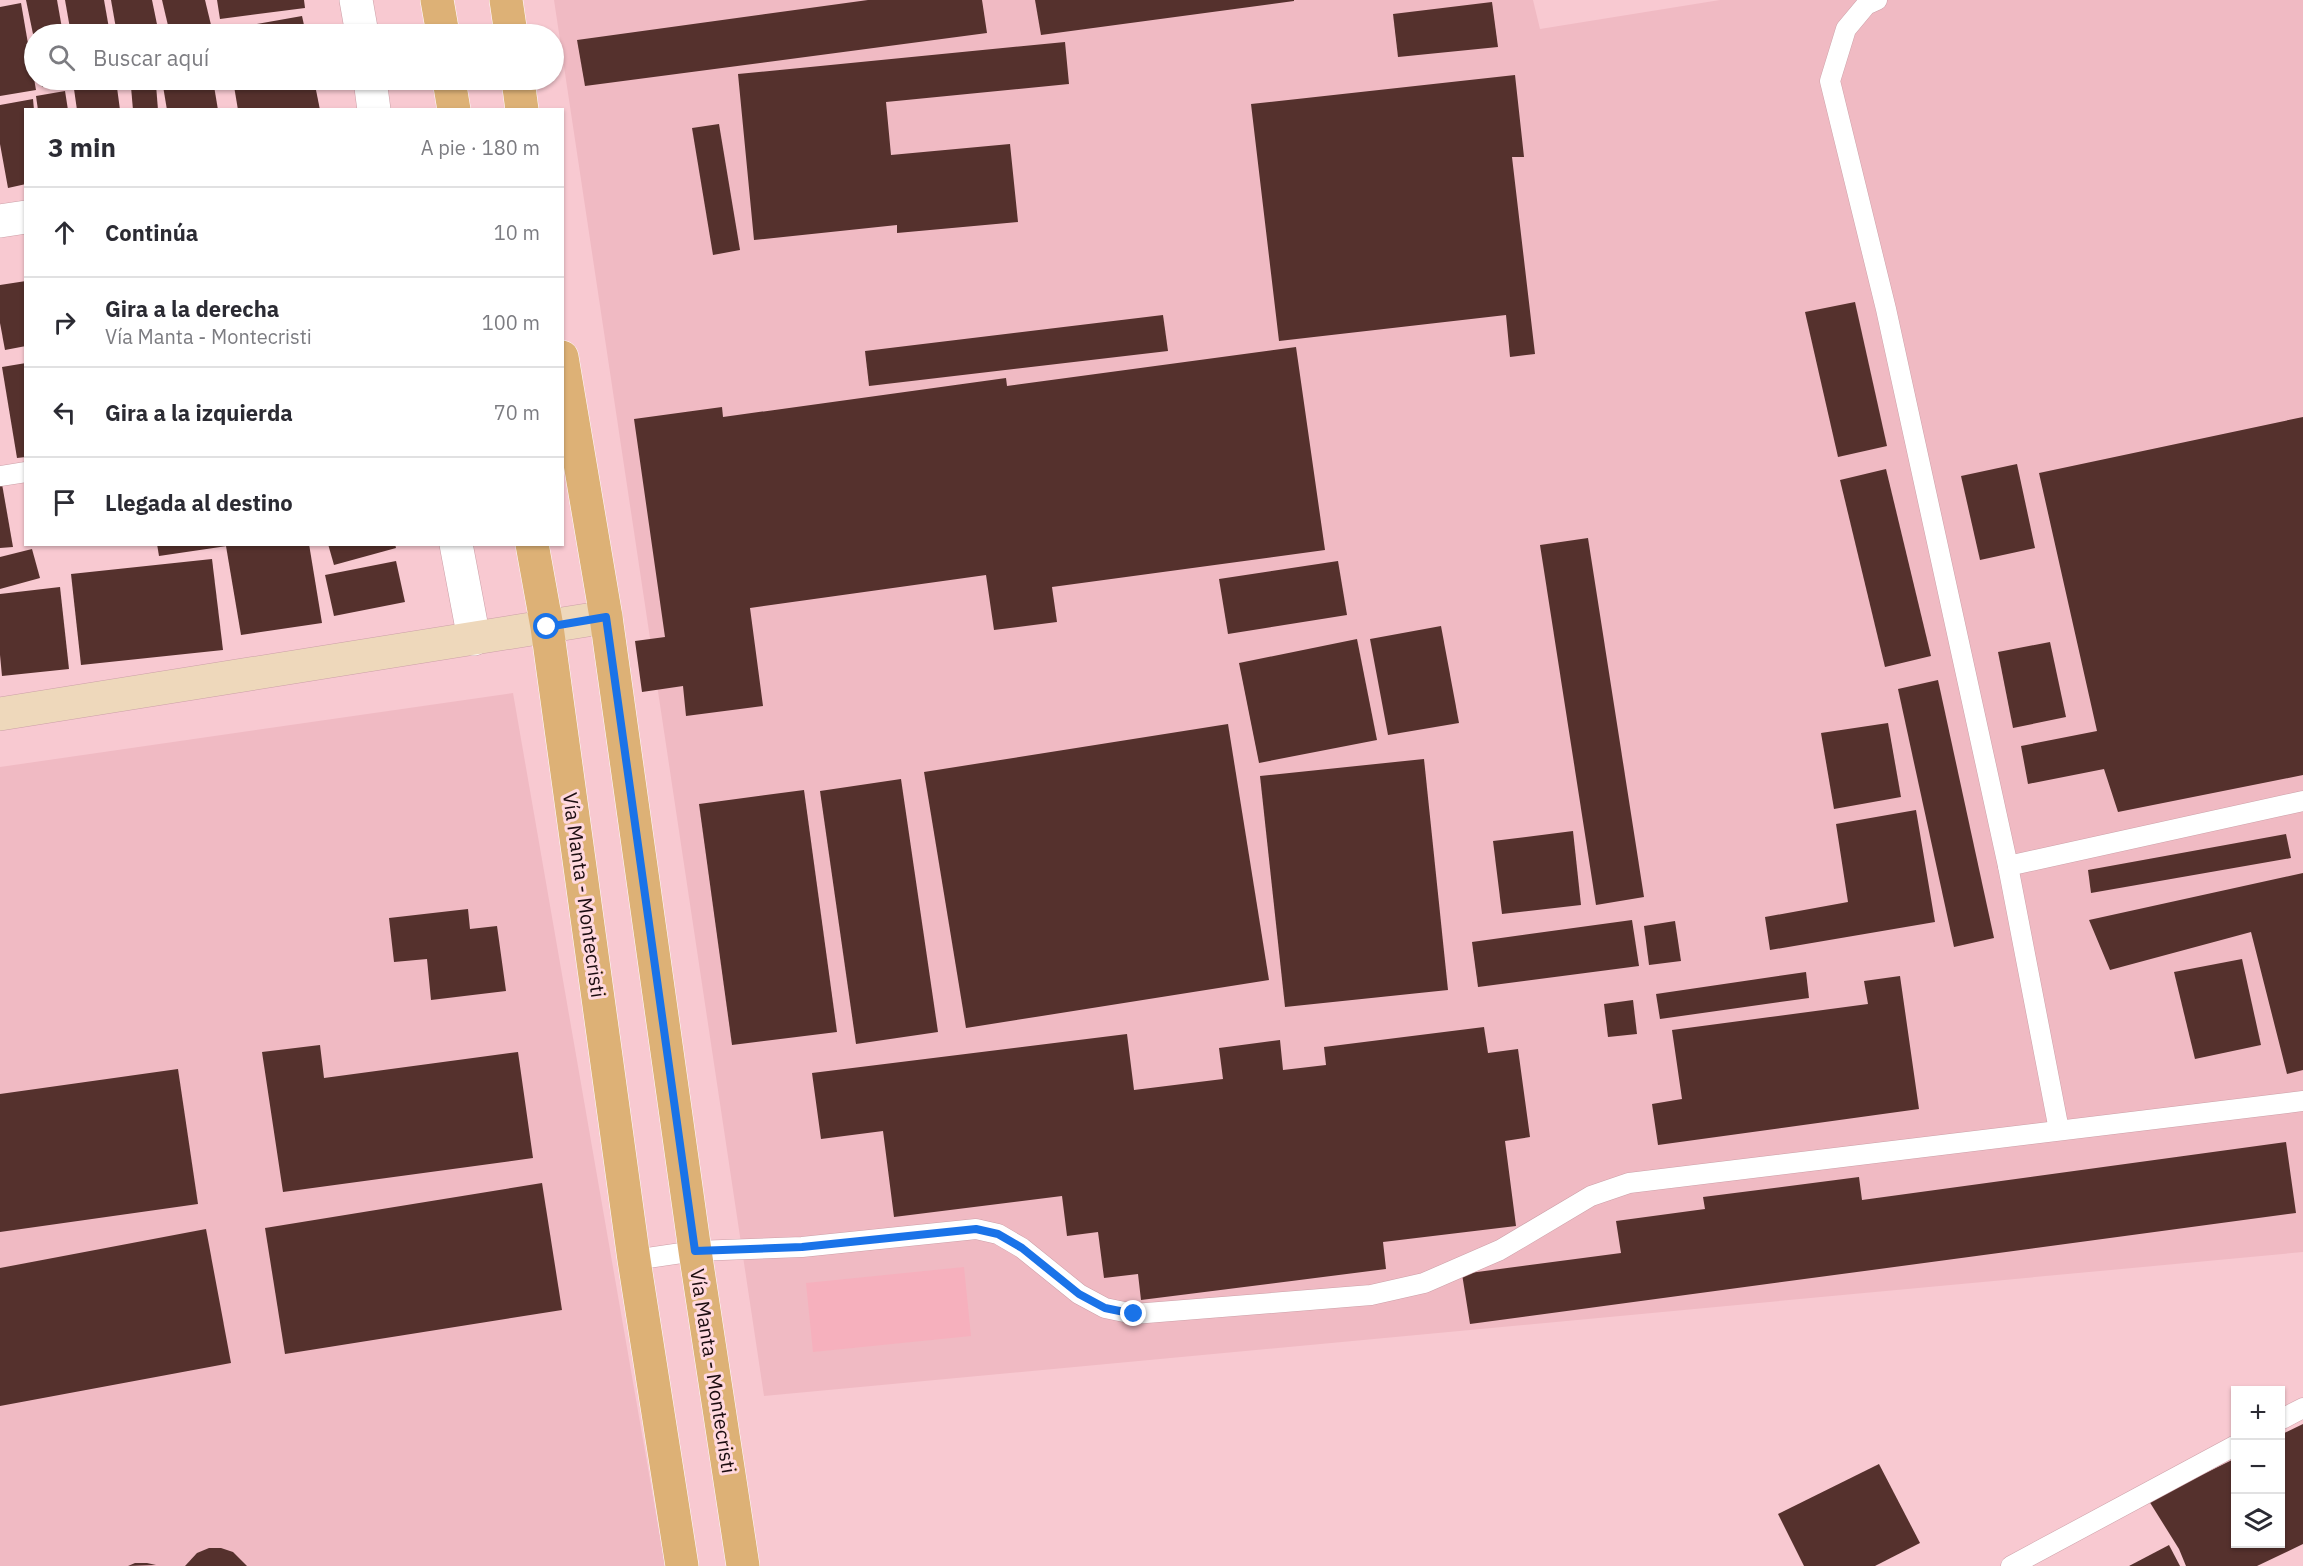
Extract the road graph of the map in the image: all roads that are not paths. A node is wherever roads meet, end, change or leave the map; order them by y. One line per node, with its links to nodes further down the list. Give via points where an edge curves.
1 (357, 0): 5 (street)
2 (437, 0): 6 (main road)
3 (506, 0): 7 (main road)
4 (1877, 0): 26 (lane, via 1866,5 1846,29 1830,81 1886,309)
5 (361, 24)
6 (441, 24)
7 (510, 24)
8 (371, 90): 11 (street)
9 (451, 90): 12 (main road)
10 (519, 90): 13 (main road)
11 (374, 108)
12 (454, 108)
13 (522, 108)
14 (24, 217): 15 (street)
15 (0, 221)
16 (564, 369): 21 (main road, Vía Manta - Montecristi)
17 (24, 472): 18 (lane)
18 (0, 476)
19 (456, 546): 23 (street)
20 (532, 546): 22 (main road, Vía Manta - Montecristi)
21 (606, 617): 22 (street); 29 (main road, Vía Manta - Montecristi)
22 (547, 627): 23 (street); 30 (main road, Vía Manta - Montecristi)
23 (474, 639): 24 (street)
24 (0, 714)
25 (2303, 801): 26 (lane)
26 (2008, 866): 28 (lane)
27 (2303, 1101): 28 (lane)
28 (2059, 1130): 29 (lane, via 1629,1183 1591,1196 1500,1250 1424,1283 1359,1296 1134,1314 1105,1308 1079,1294 1022,1248 998,1234 976,1229 802,1247)
29 (695, 1251): 30 (lane); 35 (main road, Vía Manta - Montecristi)
30 (634, 1260): 34 (main road, Vía Manta - Montecristi)
31 (2303, 1408): 32 (lane)
32 (2285, 1417)
33 (2231, 1447): 36 (lane)
34 (682, 1566)
35 (743, 1566)
36 (2011, 1566)

